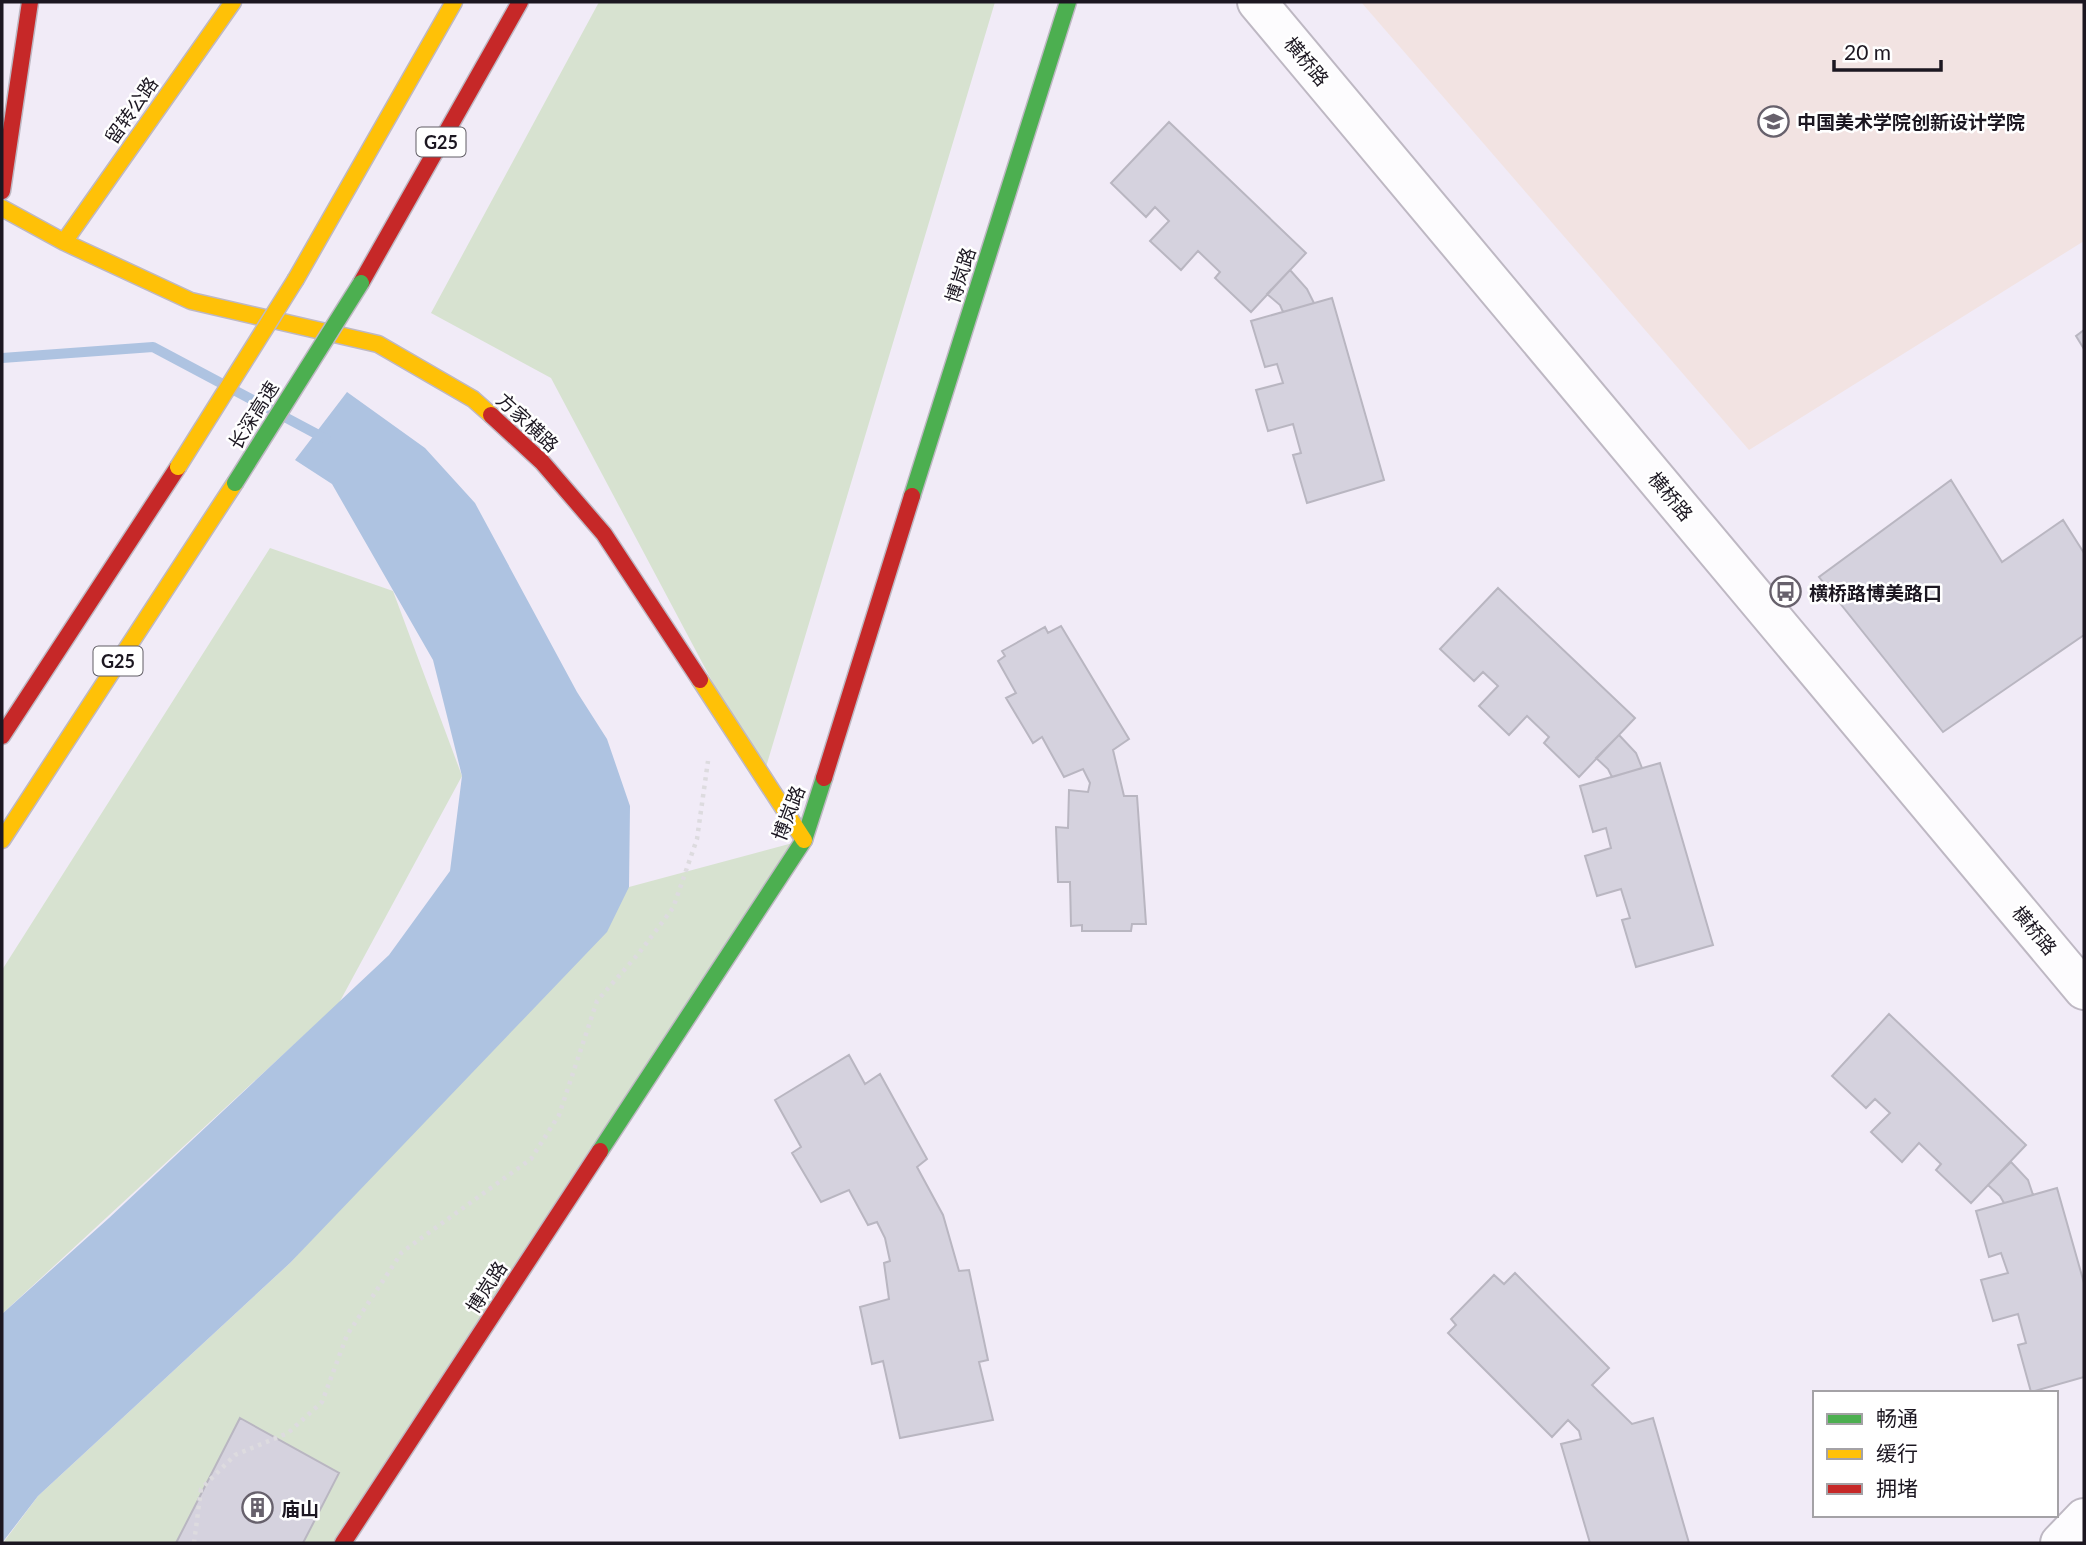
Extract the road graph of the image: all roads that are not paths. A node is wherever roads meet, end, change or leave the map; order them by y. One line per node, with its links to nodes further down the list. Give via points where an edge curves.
1 (30, 2): 7 (main road)
2 (233, 2): 9 (main road, 留转公路)
3 (454, 2): 10 (main road, 长深高速 / G25, bridge, via 296,279)
4 (520, 2): 11 (main road, 长深高速 / G25, bridge, via 361,283)
5 (1069, 2): 12 (main road, 博岚路)
6 (1257, 2): 13 (street, 横桥路)
7 (2, 191)
8 (2, 208): 9 (main road, 方家横路)
9 (64, 242): 12 (main road, 方家横路, via 191,301 378,344 473,399 542,462 604,534)
10 (2, 736)
11 (2, 840)
12 (804, 840): 15 (main road, 博岚路)
13 (2084, 990)
14 (2084, 1518): 16 (street)
15 (343, 1543)
16 (2060, 1543)

